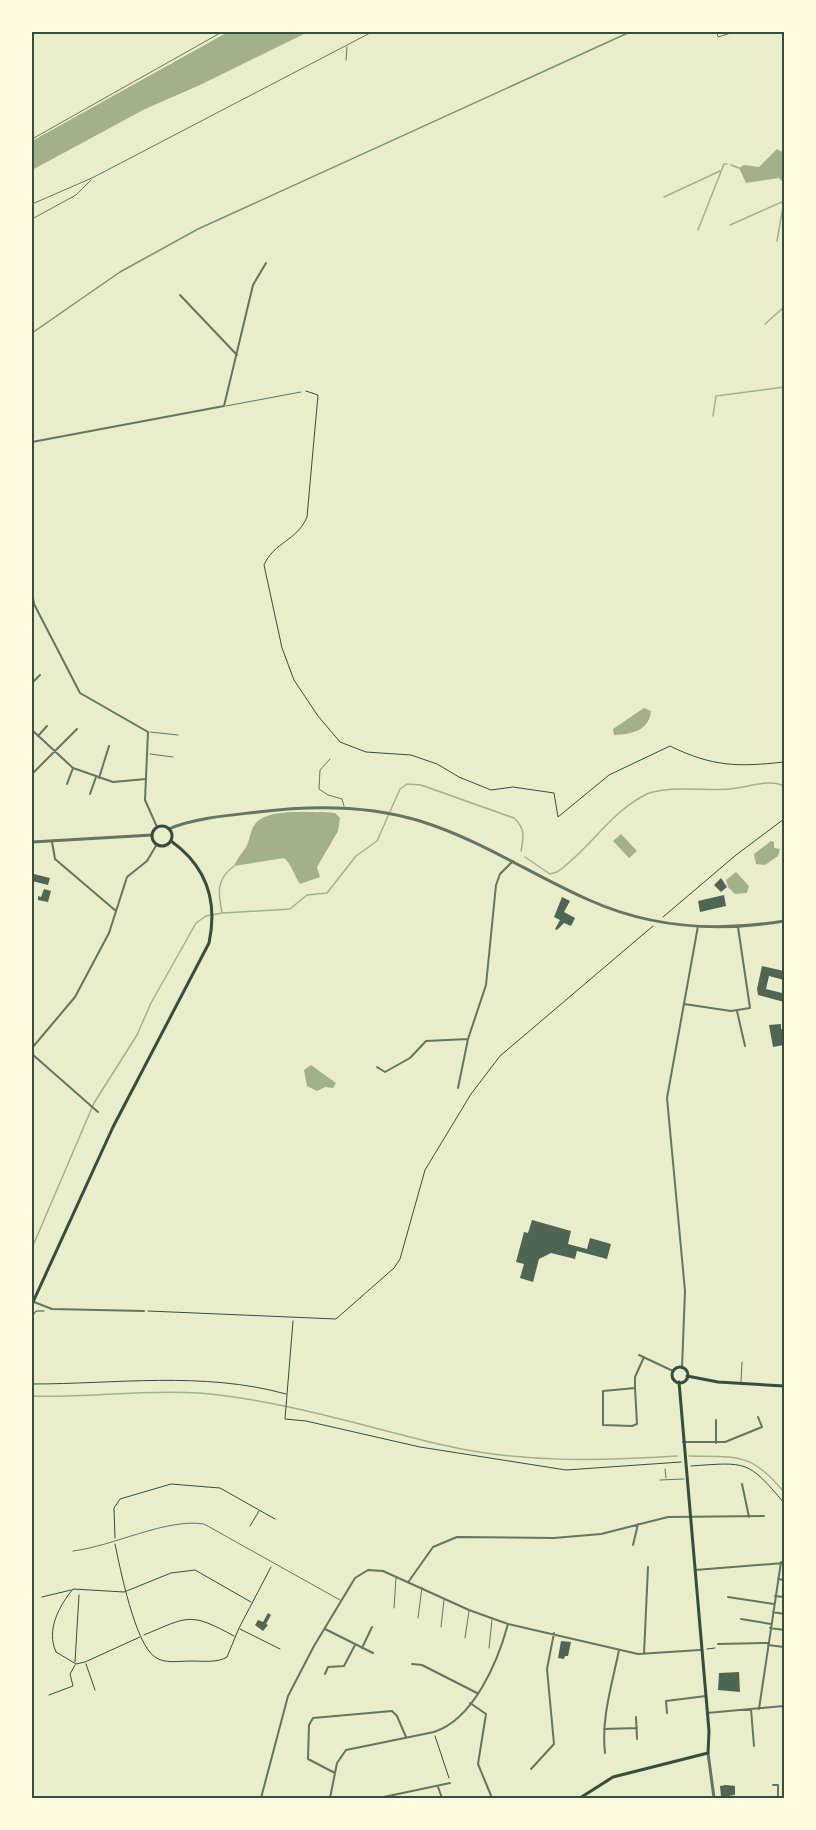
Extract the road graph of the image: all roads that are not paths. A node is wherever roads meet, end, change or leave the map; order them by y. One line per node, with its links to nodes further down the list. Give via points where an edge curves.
1 (222, 32): 7 (lane)
2 (372, 32): 5 (lane)
3 (717, 32): 4 (lane, via 718,37)
4 (734, 32)
5 (347, 45): 6 (lane); 8 (lane)
6 (346, 60)
7 (32, 138)
8 (92, 178): 9 (lane); 10 (lane, via 76,195)
9 (32, 204)
10 (32, 219)
11 (266, 262): 13 (street, via 253,285)
12 (180, 295): 13 (street)
13 (237, 355): 15 (street)
14 (301, 392): 15 (lane)
15 (224, 406): 16 (street)
16 (32, 442)
17 (32, 592): 23 (street, via 34,604 80,693)
18 (40, 675): 19 (street)
19 (32, 683)
20 (46, 726): 25 (street)
21 (77, 729): 27 (street)
22 (32, 730): 25 (street)
23 (148, 732): 24 (lane); 28 (street)
24 (178, 735)
25 (38, 736): 27 (street)
26 (109, 747): 33 (street)
27 (54, 752): 31 (street); 32 (street)
28 (148, 754): 29 (lane); 34 (street)
29 (173, 757)
30 (330, 759): 37 (lane, via 320,770 319,789 342,799)
31 (72, 768): 33 (street); 35 (street)
32 (32, 774)
33 (98, 777): 34 (street, via 117,782); 36 (street)
34 (146, 779): 38 (street, via 145,800)
35 (67, 784)
36 (90, 794)
37 (344, 807): 39 (street, via 274,810); 45 (street, via 386,812 441,828)
38 (157, 827): 39 (main road); 40 (main road)
39 (170, 829): 41 (main road)
40 (152, 835): 43 (street); 44 (main road)
41 (171, 841): 44 (main road, via 163,846); 59 (main road, via 202,872 209,890 212,924 202,960 113,1127)
42 (32, 842): 43 (street)
43 (52, 842): 46 (street, via 55,860)
44 (157, 844): 46 (street, via 147,861 127,877)
45 (513, 861): 48 (street, via 588,900 628,915); 52 (street, via 500,874 496,885 486,986)
46 (116, 911): 54 (street, via 109,933 75,997)
47 (784, 921): 49 (street)
48 (698, 926): 49 (street); 50 (street)
49 (738, 927): 51 (street, via 752,1005)
50 (684, 1004): 51 (street); 64 (street, via 666,1111 685,1291)
51 (736, 1011): 53 (street)
52 (468, 1039): 56 (street, via 426,1041 410,1058 385,1072); 57 (street)
53 (745, 1046)
54 (32, 1048)
55 (32, 1054): 58 (street)
56 (377, 1067)
57 (458, 1088)
58 (98, 1112)
59 (33, 1302): 60 (street, via 52,1309)
60 (144, 1311)
61 (639, 1355): 62 (street)
62 (644, 1357): 65 (street); 70 (street, via 635,1377)
63 (742, 1362): 68 (lane)
64 (682, 1368): 65 (main road); 66 (main road)
65 (673, 1371): 67 (main road, via 673,1379)
66 (687, 1376): 67 (main road); 68 (main road)
67 (679, 1382): 73 (main road)
68 (741, 1384): 69 (main road)
69 (784, 1386)
70 (635, 1388): 70 (street, via 637,1424 603,1425 603,1391)
71 (758, 1417): 74 (street, via 762,1427)
72 (716, 1420): 74 (street)
73 (683, 1442): 74 (street); 76 (main road)
74 (716, 1443)
75 (665, 1469): 78 (lane)
76 (686, 1479): 78 (lane); 81 (main road)
77 (660, 1480): 78 (lane)
78 (666, 1480): 79 (lane)
79 (666, 1483)
80 (742, 1484): 83 (street)
81 (689, 1516): 83 (street); 84 (street); 89 (main road)
82 (764, 1516): 83 (street)
83 (748, 1517)
84 (638, 1524): 85 (street); 93 (street, via 601,1534 451,1539 428,1552)
85 (633, 1545)
86 (73, 1551): 99 (lane, via 190,1521 204,1524)
87 (783, 1563): 89 (street); 91 (street)
88 (648, 1567): 126 (street)
89 (694, 1570): 124 (main road)
90 (397, 1576): 93 (street); 99 (street, via 378,1569 368,1570 355,1578); 101 (lane)
91 (778, 1579): 92 (street); 95 (street)
92 (784, 1580)
93 (409, 1581): 94 (street)
94 (422, 1587): 98 (street); 105 (lane)
95 (775, 1596): 97 (street); 100 (street)
96 (728, 1597): 100 (street)
97 (784, 1597)
98 (445, 1598): 102 (street); 111 (lane)
99 (342, 1600): 113 (street)
100 (774, 1604): 103 (street)
101 (394, 1608)
102 (469, 1610): 106 (street); 116 (lane)
103 (773, 1612): 104 (street); 109 (street)
104 (784, 1614)
105 (418, 1618)
106 (492, 1618): 108 (street); 122 (lane)
107 (741, 1619): 109 (street)
108 (508, 1623): 115 (street); 130 (street, via 500,1654)
109 (771, 1624): 112 (street)
110 (372, 1627): 121 (street)
111 (441, 1627)
112 (771, 1628): 114 (street); 118 (street)
113 (325, 1629): 119 (street); 152 (street, via 288,1696)
114 (784, 1630)
115 (554, 1633): 123 (street); 147 (street, via 548,1669 554,1744)
116 (465, 1638)
117 (718, 1644): 118 (street)
118 (768, 1644): 120 (street); 136 (street)
119 (355, 1645): 121 (street); 128 (street, via 344,1666 328,1667)
120 (784, 1647)
121 (362, 1648): 125 (street)
122 (489, 1648)
123 (619, 1650): 126 (street); 141 (street)
124 (700, 1650): 126 (street); 132 (main road)
125 (373, 1653)
126 (644, 1654)
127 (412, 1664): 130 (street, via 422,1665)
128 (325, 1674)
129 (784, 1688): 131 (lane)
130 (477, 1692): 133 (street)
131 (784, 1692)
132 (706, 1696): 137 (street, via 666,1701); 138 (main road)
133 (470, 1703): 142 (street, via 452,1724); 156 (street, via 486,1714 478,1764)
134 (784, 1706): 136 (street)
135 (751, 1709): 136 (street); 138 (street); 144 (street)
136 (759, 1709)
137 (667, 1713)
138 (707, 1713): 146 (main road)
139 (636, 1717): 140 (street)
140 (637, 1728): 141 (street); 143 (street)
141 (603, 1729): 145 (street)
142 (406, 1738): 148 (street, via 346,1750); 148 (street, via 392,1711 313,1719 309,1725 308,1759)
143 (637, 1739)
144 (754, 1746)
145 (605, 1753)
146 (708, 1753): 157 (main road, via 613,1777); 158 (street)
147 (531, 1769)
148 (335, 1773): 153 (street)
149 (450, 1783): 151 (street)
150 (773, 1785): 159 (street, via 778,1785)
151 (438, 1787): 154 (street); 155 (street)
152 (261, 1798)
153 (330, 1798)
154 (379, 1798)
155 (442, 1798)
156 (492, 1798)
157 (580, 1798)
158 (714, 1798)
159 (778, 1798)

